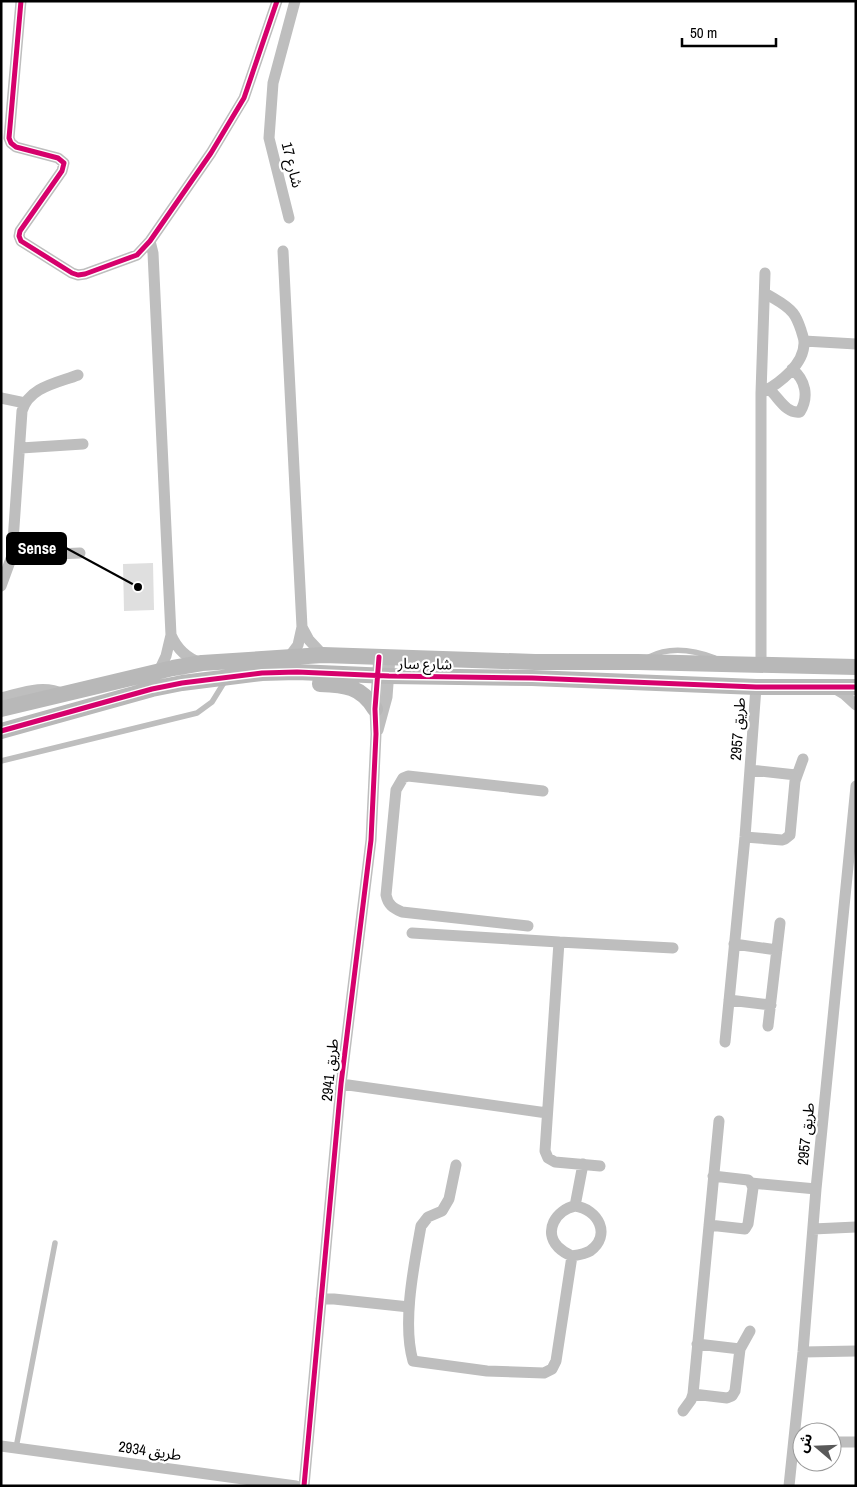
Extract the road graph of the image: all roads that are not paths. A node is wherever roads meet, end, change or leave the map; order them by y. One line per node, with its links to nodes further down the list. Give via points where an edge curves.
1 (21, 1): 5 (street, via 9,138 16,147 58,158 64,163 62,171 20,230 21,241 78,275 137,255)
2 (277, 1): 5 (street, via 244,98 211,153)
3 (296, 1): 4 (street, شارع 17, via 273,83 270,138)
4 (290, 218)
5 (150, 241): 22 (street)
6 (283, 251): 21 (street)
7 (765, 273): 8 (street)
8 (765, 293): 9 (street, via 794,314); 13 (street)
9 (804, 341): 10 (street); 11 (street)
10 (856, 344)
11 (792, 369): 13 (street); 13 (street, via 800,375 805,386 800,412 788,410)
12 (78, 375): 15 (street, via 35,391)
13 (765, 391): 27 (street)
14 (1, 398): 15 (street)
15 (25, 403): 17 (street)
16 (83, 444): 17 (street)
17 (21, 448): 19 (street)
18 (80, 552): 19 (street)
19 (12, 556): 20 (street)
20 (1, 586)
21 (302, 627): 23 (street); 24 (street, via 298,645)
22 (171, 635): 26 (street, via 184,654); 29 (street)
23 (323, 655): 24 (street, شارع سار); 25 (street, شارع سار)
24 (289, 657): 26 (street, شارع سار)
25 (385, 657): 27 (street, شارع سار); 31 (street, طريق 2941)
26 (202, 663): 29 (street, شارع سار)
27 (761, 666): 28 (street, شارع سار)
28 (856, 668)
29 (159, 671): 36 (street, شارع سار)
30 (262, 673): 31 (street, شارع سار); 32 (street, شارع سار); 40 (street, via 282,680 350,687 365,696)
31 (383, 676): 33 (street, شارع سار); 40 (street, طريق 2941); 42 (street, طريق 2941, via 385,710)
32 (227, 677): 41 (street, شارع سار, via 152,689); 44 (lane, via 212,702 197,713)
33 (756, 687): 34 (street, شارع سار); 45 (street, طريق 2957)
34 (832, 687): 35 (street, شارع سار); 38 (street)
35 (856, 687)
36 (63, 694): 37 (street, via 44,689); 39 (street, شارع سار)
37 (1, 698)
38 (856, 705)
39 (1, 709)
40 (375, 709): 42 (street, طريق 2941)
41 (1, 731)
42 (376, 734): 50 (street, طريق 2941)
43 (803, 758): 46 (street)
44 (1, 761)
45 (751, 770): 46 (street); 49 (street, طريق 2957)
46 (796, 775): 49 (street, via 788,837 782,840)
47 (856, 786): 71 (street, طريق 2957)
48 (543, 791): 51 (street, via 408,776 402,778 396,790)
49 (745, 837): 56 (street, طريق 2957)
50 (371, 840): 51 (street); 63 (street, طريق 2941)
51 (391, 842): 53 (street, via 386,895 392,908 402,912)
52 (780, 923): 58 (street)
53 (528, 926)
54 (412, 933): 55 (street)
55 (559, 942): 57 (street); 64 (street)
56 (734, 944): 58 (street); 59 (street, طريق 2957)
57 (673, 948)
58 (777, 950): 60 (street)
59 (729, 1000): 60 (street); 62 (street, طريق 2957)
60 (771, 1005): 61 (street)
61 (768, 1026)
62 (725, 1042)
63 (341, 1084): 64 (street); 78 (street, طريق 2941)
64 (547, 1113): 66 (street, via 545,1151 548,1158 555,1162)
65 (719, 1121): 69 (street)
66 (583, 1164): 68 (street); 72 (street)
67 (456, 1165): 79 (street, via 449,1199 442,1212 428,1217 421,1226)
68 (600, 1166)
69 (713, 1176): 70 (street); 73 (street)
70 (751, 1183): 71 (street); 73 (street, via 747,1227 742,1230)
71 (816, 1189): 75 (street, طريق 2957)
72 (575, 1206): 77 (street, via 562,1210 553,1221 552,1228 558,1248); 77 (street, via 592,1211 601,1227 600,1236 590,1251)
73 (709, 1225): 81 (street)
74 (856, 1226): 75 (street)
75 (813, 1229): 83 (street, طريق 2957)
76 (55, 1243): 90 (lane)
77 (572, 1256): 79 (street, via 556,1361 552,1369 544,1373 487,1371 413,1361 409,1348)
78 (321, 1299): 79 (street); 92 (street, طريق 2941)
79 (409, 1307)
80 (750, 1331): 82 (street)
81 (697, 1344): 82 (street); 85 (street)
82 (740, 1349): 85 (street, via 732,1396)
83 (803, 1352): 84 (street); 93 (street, طريق 2957)
84 (856, 1352)
85 (693, 1394): 86 (street)
86 (683, 1411)
87 (842, 1442): 88 (street)
88 (856, 1442)
89 (1, 1446): 90 (street, طريق 2934)
90 (16, 1448): 91 (street, طريق 2934)
91 (296, 1486)
92 (304, 1486)
93 (788, 1486)

